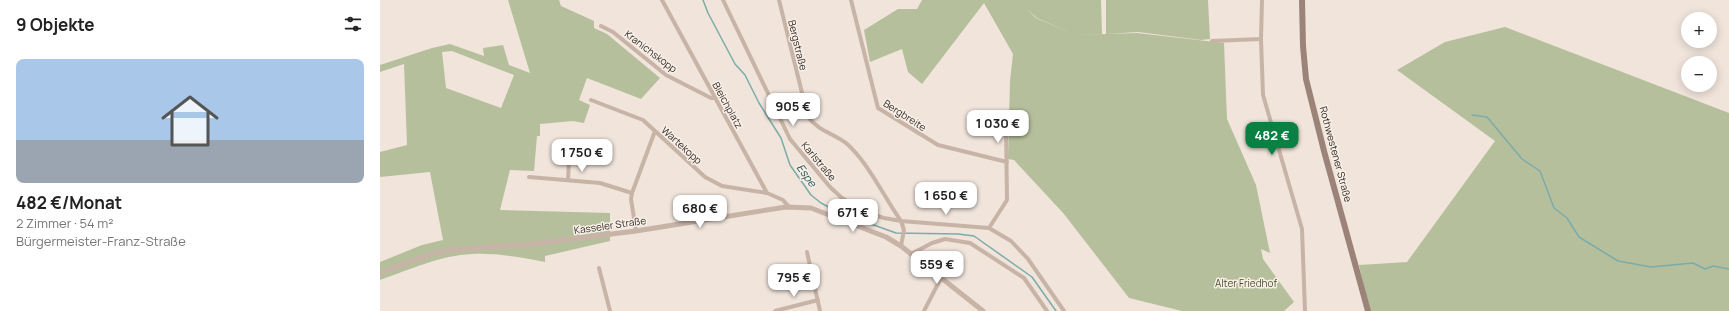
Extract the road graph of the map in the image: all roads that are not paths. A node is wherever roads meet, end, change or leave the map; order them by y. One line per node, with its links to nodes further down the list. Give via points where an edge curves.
1 (662, 0): 10 (street, Bleichplatz)
2 (724, 0): 21 (street, Karlstraße, via 790,139 808,162 842,198 871,214)
3 (779, 0): 21 (street, Bergstraße, via 808,117 815,126 845,143 862,161)
4 (851, 0): 15 (street, Bergbreite, via 878,108 938,145)
5 (1262, 0): 8 (street)
6 (1302, 0): 39 (main road, Rothwestener Straße, via 1306,79)
7 (601, 26): 10 (street, Kranichskopp, via 613,32 666,75)
8 (1261, 39): 9 (street); 38 (street, via 1264,95 1303,236)
9 (1212, 41)
10 (715, 98): 19 (street, Bleichplatz)
11 (591, 100): 13 (street, Wartekopp, via 643,120)
12 (1006, 127): 15 (street)
13 (655, 131): 18 (street); 19 (street, Wartekopp, via 705,177 722,186)
14 (570, 141): 17 (street)
15 (1007, 162): 22 (street, via 1006,200)
16 (528, 176): 17 (street)
17 (568, 180): 18 (street, via 600,183)
18 (632, 193): 23 (street)
19 (767, 193): 20 (street, via 784,200)
20 (788, 207): 23 (street, Kasseler Straße); 24 (street, Kasseler Straße, via 811,208 877,233)
21 (901, 221): 22 (street, Karlstraße); 24 (street, Bergstraße, via 904,230)
22 (989, 228): 37 (street, Karlstraße, via 1011,241 1028,259)
23 (636, 231): 28 (street, Kasseler Straße, via 532,244 451,250 431,254)
24 (901, 246): 26 (street, Kasseler Straße)
25 (808, 252): 30 (street)
26 (911, 254): 29 (street, Kasseler Straße); 36 (street, via 945,239 970,243 1024,278)
27 (599, 268): 31 (street)
28 (380, 273)
29 (942, 278): 34 (street); 35 (street, Kasseler Straße)
30 (818, 300): 32 (street); 33 (street)
31 (610, 311)
32 (774, 311)
33 (820, 311)
34 (924, 311)
35 (983, 311)
36 (1047, 311)
37 (1064, 311)
38 (1305, 311)
39 (1368, 311)

